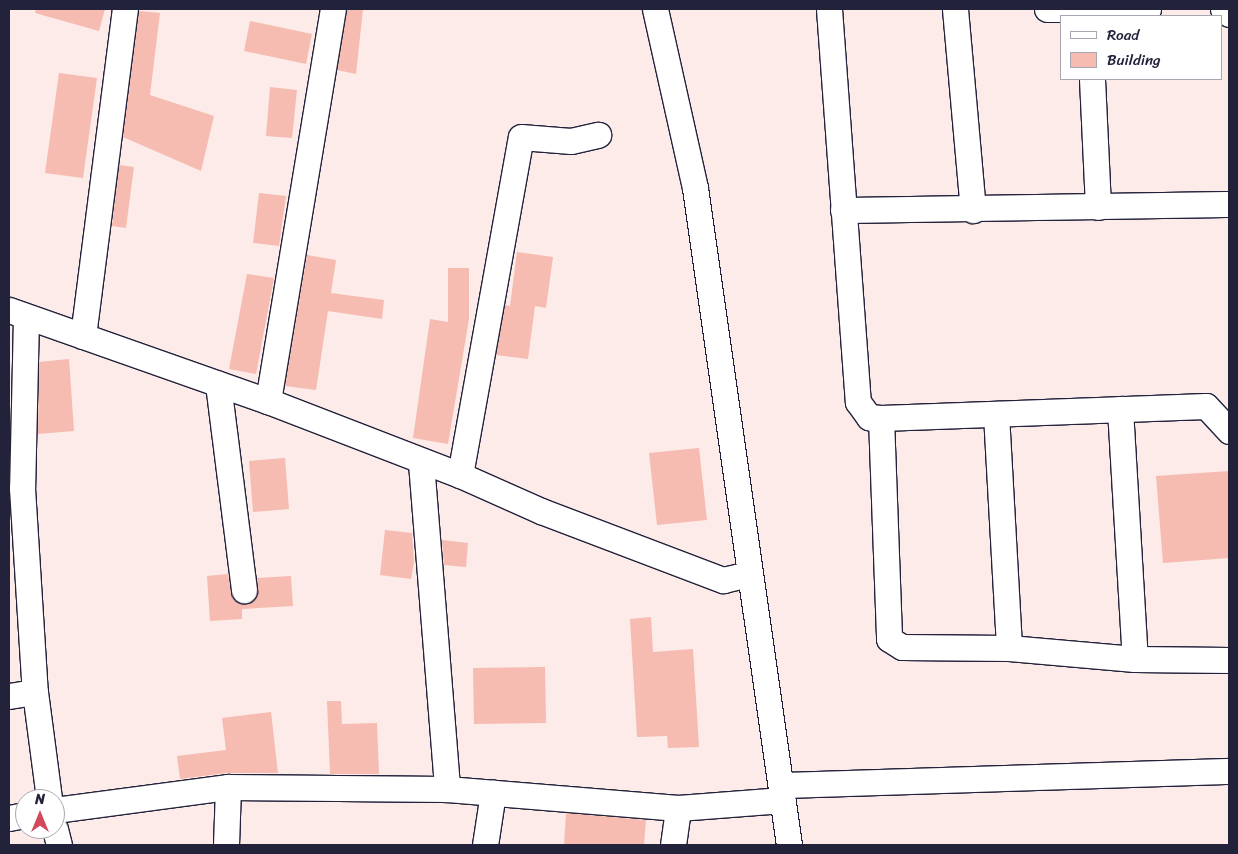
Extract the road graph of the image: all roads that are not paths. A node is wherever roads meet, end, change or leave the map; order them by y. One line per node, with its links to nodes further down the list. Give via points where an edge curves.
1 (125, 9): 18 (street)
2 (334, 9): 20 (street)
3 (655, 9): 28 (street, via 695,188)
4 (828, 9): 15 (street)
5 (954, 9): 16 (street)
6 (1047, 9): 9 (street)
7 (1148, 9): 9 (street)
8 (1223, 9): 10 (street)
9 (1089, 13)
10 (1229, 14)
11 (1092, 80): 14 (street)
12 (598, 135): 26 (street, via 571,141 521,137)
13 (1229, 204): 14 (street)
14 (1098, 207): 16 (street)
15 (842, 210): 16 (street); 23 (street, via 858,402 869,417)
16 (973, 210)
17 (17, 314): 18 (street); 27 (street)
18 (83, 336): 19 (street)
19 (218, 384): 20 (street); 29 (street)
20 (268, 402): 25 (street)
21 (1120, 410): 22 (street); 24 (street, via 1206,406); 31 (street)
22 (996, 414): 23 (street); 30 (street)
23 (881, 418): 30 (street, via 889,639 902,647)
24 (1229, 431)
25 (421, 463): 26 (street); 38 (street)
26 (460, 475): 28 (street, via 541,511 724,580)
27 (15, 488): 33 (street)
28 (749, 574): 39 (street)
29 (244, 590)
30 (1009, 648): 31 (street)
31 (1135, 659): 32 (street)
32 (1229, 660)
33 (35, 692): 34 (street); 37 (street)
34 (9, 696)
35 (1229, 771): 39 (street)
36 (228, 787): 38 (street); 42 (street); 43 (street)
37 (48, 789)
38 (448, 789): 40 (street)
39 (782, 792): 41 (street); 46 (street)
40 (494, 793): 41 (street); 44 (street)
41 (678, 808): 45 (street)
42 (65, 809)
43 (226, 845)
44 (485, 845)
45 (673, 845)
46 (789, 845)

